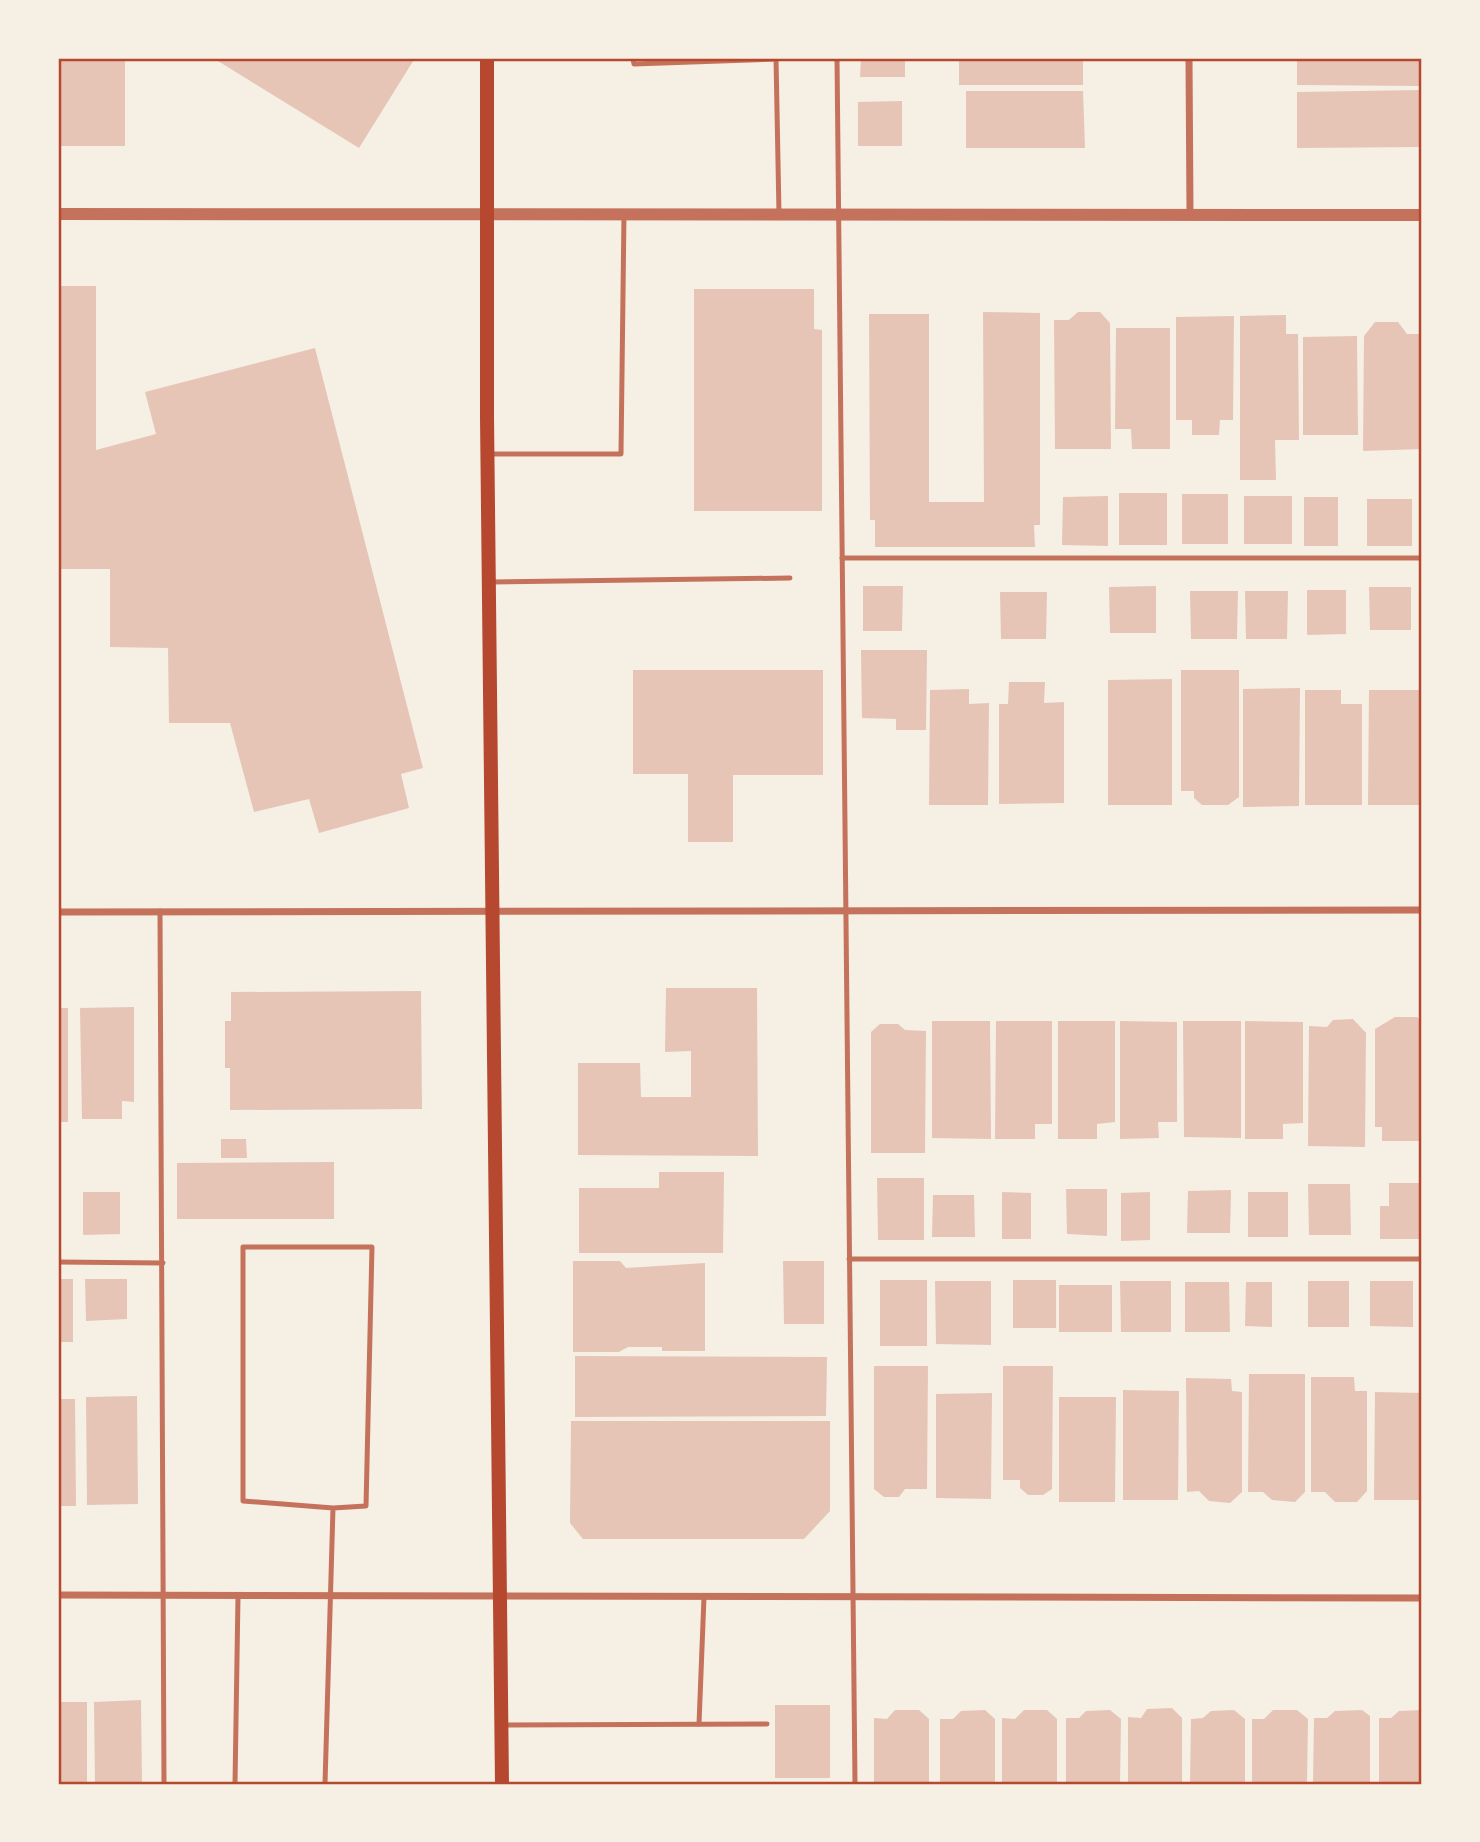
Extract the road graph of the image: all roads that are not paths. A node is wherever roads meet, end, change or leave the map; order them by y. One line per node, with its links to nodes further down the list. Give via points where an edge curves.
1 (487, 58): 7 (main road)
2 (634, 58): 3 (lane, via 634,65)
3 (776, 58): 9 (lane)
4 (836, 58): 10 (lane)
5 (1189, 58): 11 (street)
6 (58, 214): 7 (street)
7 (487, 214): 8 (street); 13 (main road)
8 (624, 214): 9 (street); 13 (lane, via 621,454)
9 (779, 214): 10 (street)
10 (838, 214): 11 (street); 14 (lane)
11 (1190, 214): 12 (street)
12 (1422, 215)
13 (488, 454): 17 (main road)
14 (842, 558): 15 (lane); 19 (lane)
15 (1422, 558)
16 (790, 578): 17 (lane)
17 (489, 582): 18 (main road)
18 (493, 909): 19 (street); 21 (street); 32 (main road)
19 (846, 909): 20 (street); 23 (lane)
20 (1422, 910)
21 (160, 911): 22 (street); 26 (lane)
22 (58, 912)
23 (849, 1259): 24 (lane); 34 (lane)
24 (1422, 1259)
25 (58, 1262): 26 (lane)
26 (163, 1263): 29 (lane)
27 (334, 1508): 27 (lane, via 243,1501 243,1247 372,1247 366,1506); 31 (lane)
28 (58, 1595): 29 (street)
29 (163, 1596): 30 (street); 39 (lane)
30 (238, 1596): 31 (street); 40 (lane)
31 (332, 1596): 32 (street); 41 (lane)
32 (500, 1597): 33 (street); 38 (main road)
33 (704, 1597): 34 (street); 36 (lane)
34 (853, 1597): 35 (street); 43 (lane)
35 (1422, 1598)
36 (699, 1724): 37 (lane); 38 (lane)
37 (767, 1724)
38 (502, 1725): 42 (main road)
39 (164, 1784)
40 (235, 1784)
41 (325, 1784)
42 (502, 1784)
43 (855, 1784)

